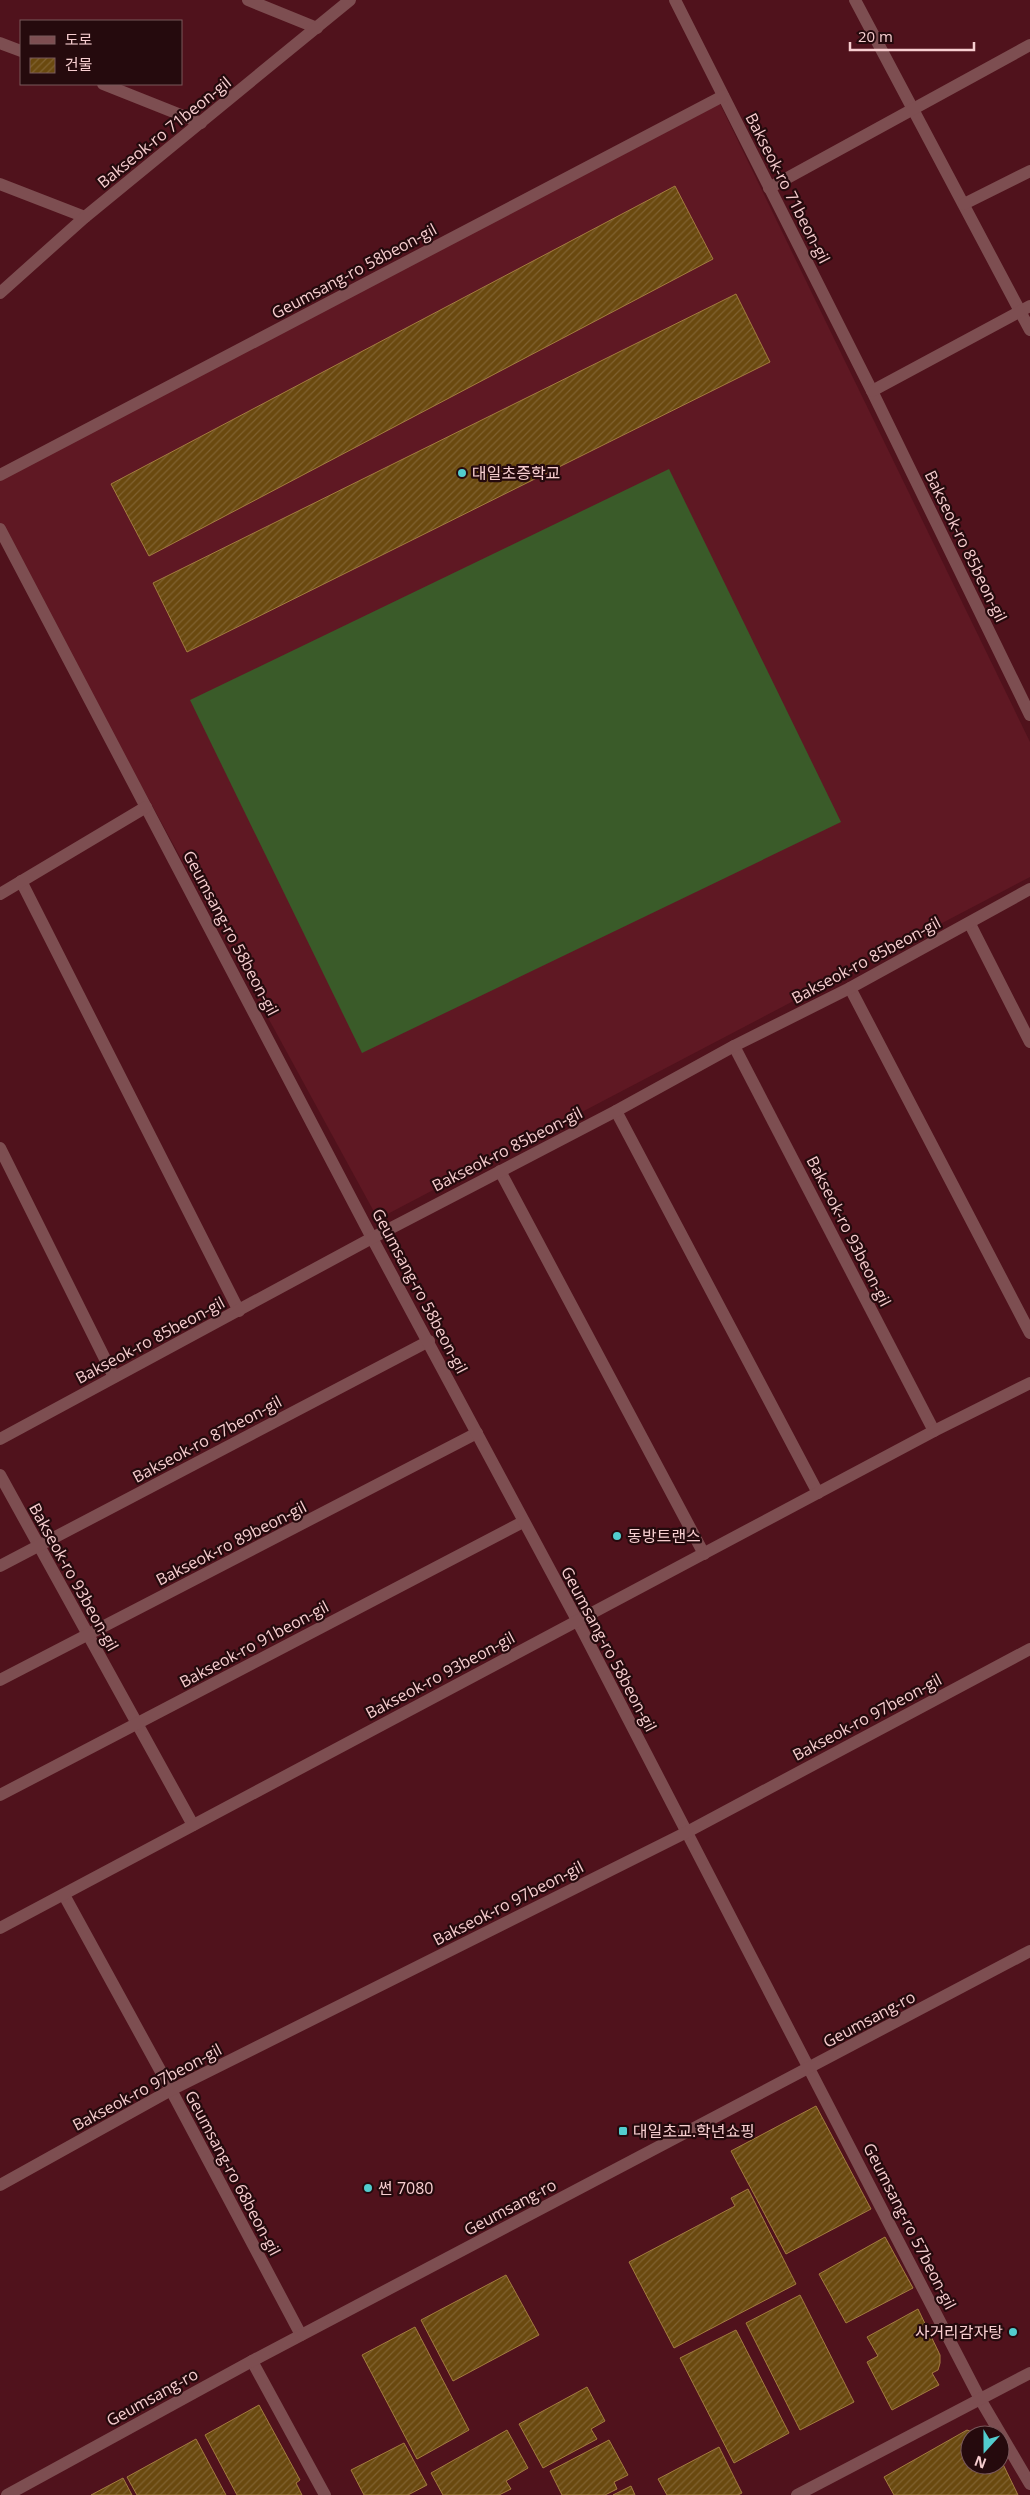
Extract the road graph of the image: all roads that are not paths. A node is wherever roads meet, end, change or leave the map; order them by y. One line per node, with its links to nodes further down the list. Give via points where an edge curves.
1 (248, 0): 5 (street)
2 (350, 0): 5 (street, Bakseok-ro 71beon-gil)
3 (675, 0): 10 (street, Bakseok-ro 71beon-gil)
4 (855, 0): 11 (street)
5 (317, 28): 12 (street, Bakseok-ro 71beon-gil)
6 (0, 42): 8 (street)
7 (1030, 45): 11 (street)
8 (20, 51)
9 (105, 85): 12 (street)
10 (722, 96): 15 (street, Bakseok-ro 71beon-gil); 22 (street, Geumsang-ro 58beon-gil)
11 (913, 109): 15 (street); 16 (street)
12 (201, 123): 17 (street, Bakseok-ro 71beon-gil)
13 (1030, 171): 16 (street)
14 (0, 184): 17 (street)
15 (769, 188): 21 (street, Bakseok-ro 71beon-gil)
16 (964, 204): 19 (street)
17 (85, 217): 18 (street, Bakseok-ro 71beon-gil)
18 (0, 293)
19 (1025, 309): 20 (street); 21 (street)
20 (1030, 330)
21 (872, 391): 24 (street, Bakseok-ro 85beon-gil)
22 (0, 475)
23 (0, 529): 25 (street, Geumsang-ro 58beon-gil)
24 (1030, 715)
25 (146, 807): 26 (street); 36 (street, Geumsang-ro 58beon-gil)
26 (21, 881): 28 (street); 37 (street)
27 (1030, 889): 29 (street, Bakseok-ro 85beon-gil)
28 (0, 894)
29 (970, 924): 30 (street, Bakseok-ro 85beon-gil); 31 (street)
30 (850, 988): 32 (street, Bakseok-ro 85beon-gil); 38 (street)
31 (1030, 1042)
32 (734, 1046): 33 (street, Bakseok-ro 85beon-gil); 42 (street, Bakseok-ro 93beon-gil)
33 (616, 1111): 35 (street, Bakseok-ro 85beon-gil); 46 (street)
34 (0, 1148): 40 (street)
35 (500, 1171): 36 (street, Bakseok-ro 85beon-gil); 49 (street)
36 (372, 1238): 37 (street, Bakseok-ro 85beon-gil); 39 (street, Geumsang-ro 58beon-gil)
37 (239, 1310): 40 (street, Bakseok-ro 85beon-gil)
38 (1030, 1334)
39 (429, 1341): 43 (street, Geumsang-ro 58beon-gil); 48 (street, Bakseok-ro 87beon-gil)
40 (114, 1377): 44 (street, Bakseok-ro 85beon-gil)
41 (1030, 1384): 42 (street, Bakseok-ro 93beon-gil)
42 (934, 1431): 46 (street, Bakseok-ro 93beon-gil)
43 (477, 1433): 47 (street, Geumsang-ro 58beon-gil); 52 (street, Bakseok-ro 89beon-gil)
44 (0, 1439)
45 (0, 1475): 48 (street, Bakseok-ro 93beon-gil)
46 (818, 1493): 49 (street, Bakseok-ro 93beon-gil)
47 (523, 1522): 51 (street, Geumsang-ro 58beon-gil); 55 (street, Bakseok-ro 91beon-gil)
48 (39, 1546): 50 (street, Bakseok-ro 87beon-gil); 52 (street, Bakseok-ro 93beon-gil)
49 (704, 1554): 51 (street, Bakseok-ro 93beon-gil)
50 (0, 1566)
51 (577, 1620): 57 (street, Bakseok-ro 93beon-gil); 58 (street, Geumsang-ro 58beon-gil)
52 (88, 1636): 54 (street, Bakseok-ro 89beon-gil); 55 (street, Bakseok-ro 93beon-gil)
53 (1030, 1649): 58 (street, Bakseok-ro 97beon-gil)
54 (0, 1680)
55 (137, 1723): 56 (street, Bakseok-ro 91beon-gil); 57 (street, Bakseok-ro 93beon-gil)
56 (0, 1795)
57 (193, 1825): 59 (street, Bakseok-ro 93beon-gil)
58 (687, 1832): 62 (street, Geumsang-ro 58beon-gil); 63 (street, Bakseok-ro 97beon-gil)
59 (64, 1895): 60 (street, Bakseok-ro 93beon-gil); 63 (street, Geumsang-ro 68beon-gil)
60 (0, 1928)
61 (1030, 1951): 62 (street, Geumsang-ro)
62 (810, 2068): 65 (street, Geumsang-ro); 68 (street, Geumsang-ro 57beon-gil)
63 (172, 2090): 64 (street, Bakseok-ro 97beon-gil); 65 (street, Geumsang-ro 68beon-gil)
64 (0, 2185)
65 (301, 2335): 66 (street, Geumsang-ro)
66 (252, 2361): 70 (street, Geumsang-ro); 71 (street)
67 (1030, 2373): 68 (street)
68 (980, 2399): 69 (street, Geumsang-ro 57beon-gil); 72 (street)
69 (1030, 2484)
70 (7, 2495)
71 (325, 2495)
72 (797, 2495)

